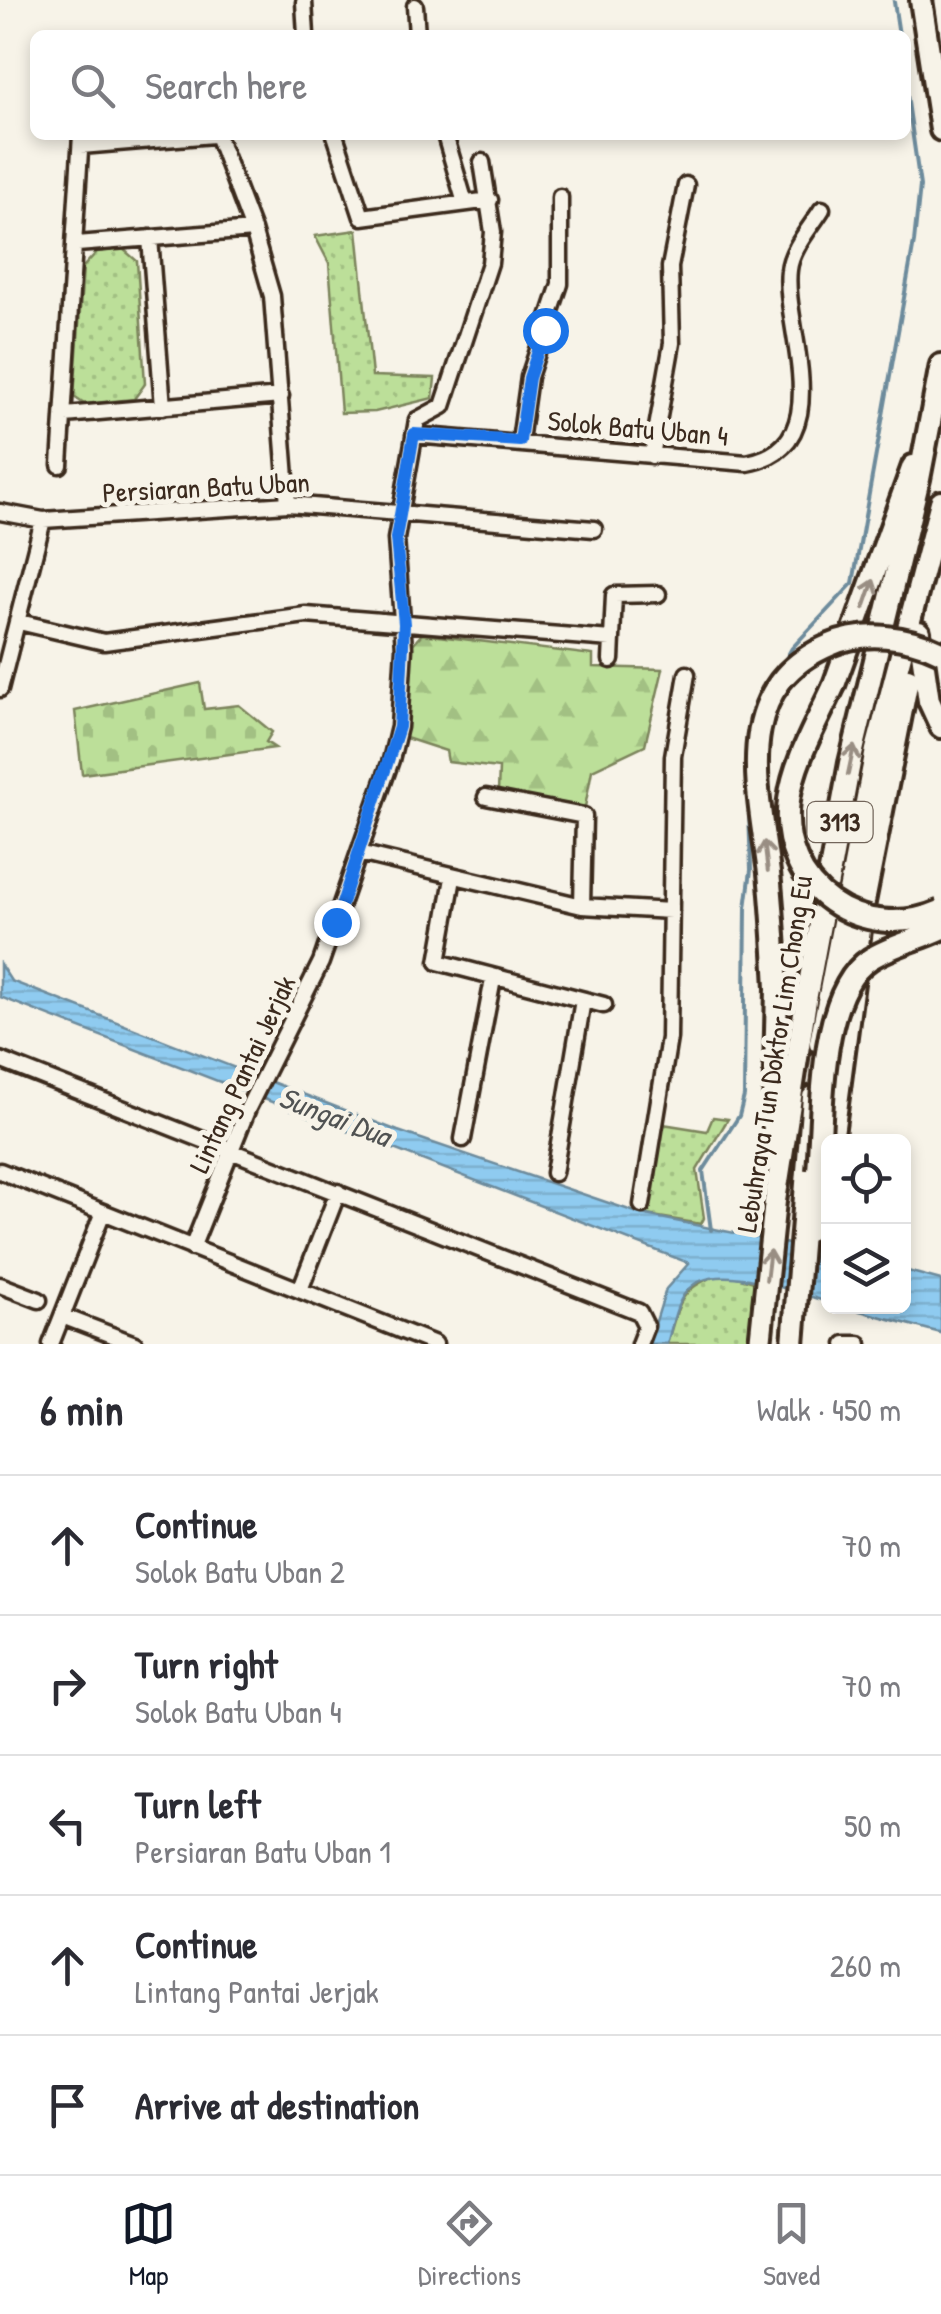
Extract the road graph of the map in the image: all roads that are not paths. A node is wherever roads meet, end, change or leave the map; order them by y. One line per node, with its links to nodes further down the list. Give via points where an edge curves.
1 (921, 0): 6 (highway)
2 (304, 2): 4 (street)
3 (415, 6): 5 (street)
4 (306, 30)
5 (417, 30)
6 (941, 130)
7 (217, 140): 17 (street)
8 (337, 140): 15 (street, via 362,216)
9 (446, 140): 15 (street)
10 (81, 141): 19 (street)
11 (482, 162): 14 (street)
12 (686, 185): 27 (street, via 670,267 672,343)
13 (560, 197): 25 (street, via 560,284 529,378)
14 (490, 200): 15 (street); 24 (street, via 487,275 443,406 421,416)
15 (464, 204)
16 (822, 209): 27 (street, Solok Batu Uban 4, via 788,271 802,383 782,446 747,463)
17 (254, 230): 18 (street); 21 (street, via 272,296)
18 (150, 238): 19 (street); 22 (street)
19 (76, 244): 23 (street)
20 (941, 365): 26 (highway, Lebuhraya Tun Doktor Lim Chong Eu / 3113)
21 (280, 396): 22 (street); 30 (street)
22 (163, 406): 23 (street)
23 (65, 415): 28 (street)
24 (414, 434): 25 (street, Solok Batu Uban 4); 32 (street, Lintang Pantai Jerjak)
25 (520, 441): 27 (street, Solok Batu Uban 4)
26 (927, 446): 51 (highway, one-way to 26, bridge, via 902,923 856,917 828,903 798,863 788,802 908,472); 65 (highway, Lebuhraya Tun Doktor Lim Chong Eu / 3113, one-way to 26, via 850,763)
27 (652, 456)
28 (60, 465)
29 (941, 502): 35 (highway, Lebuhraya Tun Doktor Lim Chong Eu / 3113)
30 (288, 504): 32 (street, Persiaran Batu Uban); 33 (street, Persiaran Batu Uban)
31 (0, 512): 33 (street, Persiaran Batu Uban)
32 (402, 513): 34 (street, Persiaran Batu Uban); 38 (street, Lintang Pantai Jerjak, via 396,538)
33 (43, 520): 37 (street)
34 (594, 529)
35 (928, 554): 39 (highway); 68 (highway, Lebuhraya Tun Doktor Lim Chong Eu / 3113, via 876,750 823,1021)
36 (658, 594): 40 (street, via 614,595)
37 (18, 622): 38 (street, via 104,642 288,616); 44 (street)
38 (404, 624): 40 (street); 47 (street, Lintang Pantai Jerjak, via 396,743)
39 (919, 632): 45 (highway); 58 (highway, via 863,906)
40 (611, 639): 42 (street)
41 (941, 652): 65 (highway, one-way to 41, bridge, via 777,988 756,739 774,690 815,651 841,640 899,638)
42 (611, 660)
43 (688, 674): 50 (street, via 673,756)
44 (0, 689)
45 (941, 727)
46 (486, 797): 49 (street, via 584,816)
47 (358, 853): 48 (street); 60 (street, Lintang Pantai Jerjak, via 321,962)
48 (453, 878): 49 (street); 53 (street, via 436,960)
49 (582, 906): 50 (street)
50 (670, 911): 66 (street, via 668,1038)
51 (941, 912)
52 (941, 928): 57 (highway, bridge, via 870,960 842,991 827,1069)
53 (493, 978): 54 (street); 59 (street)
54 (583, 1000): 55 (street); 62 (street)
55 (604, 1005)
56 (0, 1060): 60 (street)
57 (824, 1134)
58 (833, 1134)
59 (463, 1139)
60 (231, 1150): 64 (street); 69 (street, Lintang Pantai Jerjak)
61 (0, 1171): 67 (street)
62 (554, 1173)
63 (821, 1176): 68 (highway)
64 (338, 1192): 71 (street); 77 (street, via 639,1312 646,1326)
65 (775, 1201): 78 (highway, Lebuhraya Tun Doktor Lim Chong Eu / 3113, one-way to 65)
66 (642, 1205)
67 (102, 1212): 69 (street); 73 (street)
68 (802, 1233): 79 (highway, Lebuhraya Tun Doktor Lim Chong Eu / 3113)
69 (192, 1248): 71 (street)
70 (0, 1285): 72 (street)
71 (300, 1290): 76 (street)
72 (39, 1300)
73 (62, 1316): 74 (street); 75 (street)
74 (51, 1344)
75 (136, 1344)
76 (435, 1344)
77 (639, 1344)
78 (760, 1344)
79 (793, 1344)
80 (845, 1344): 81 (street)
81 (859, 1344)

